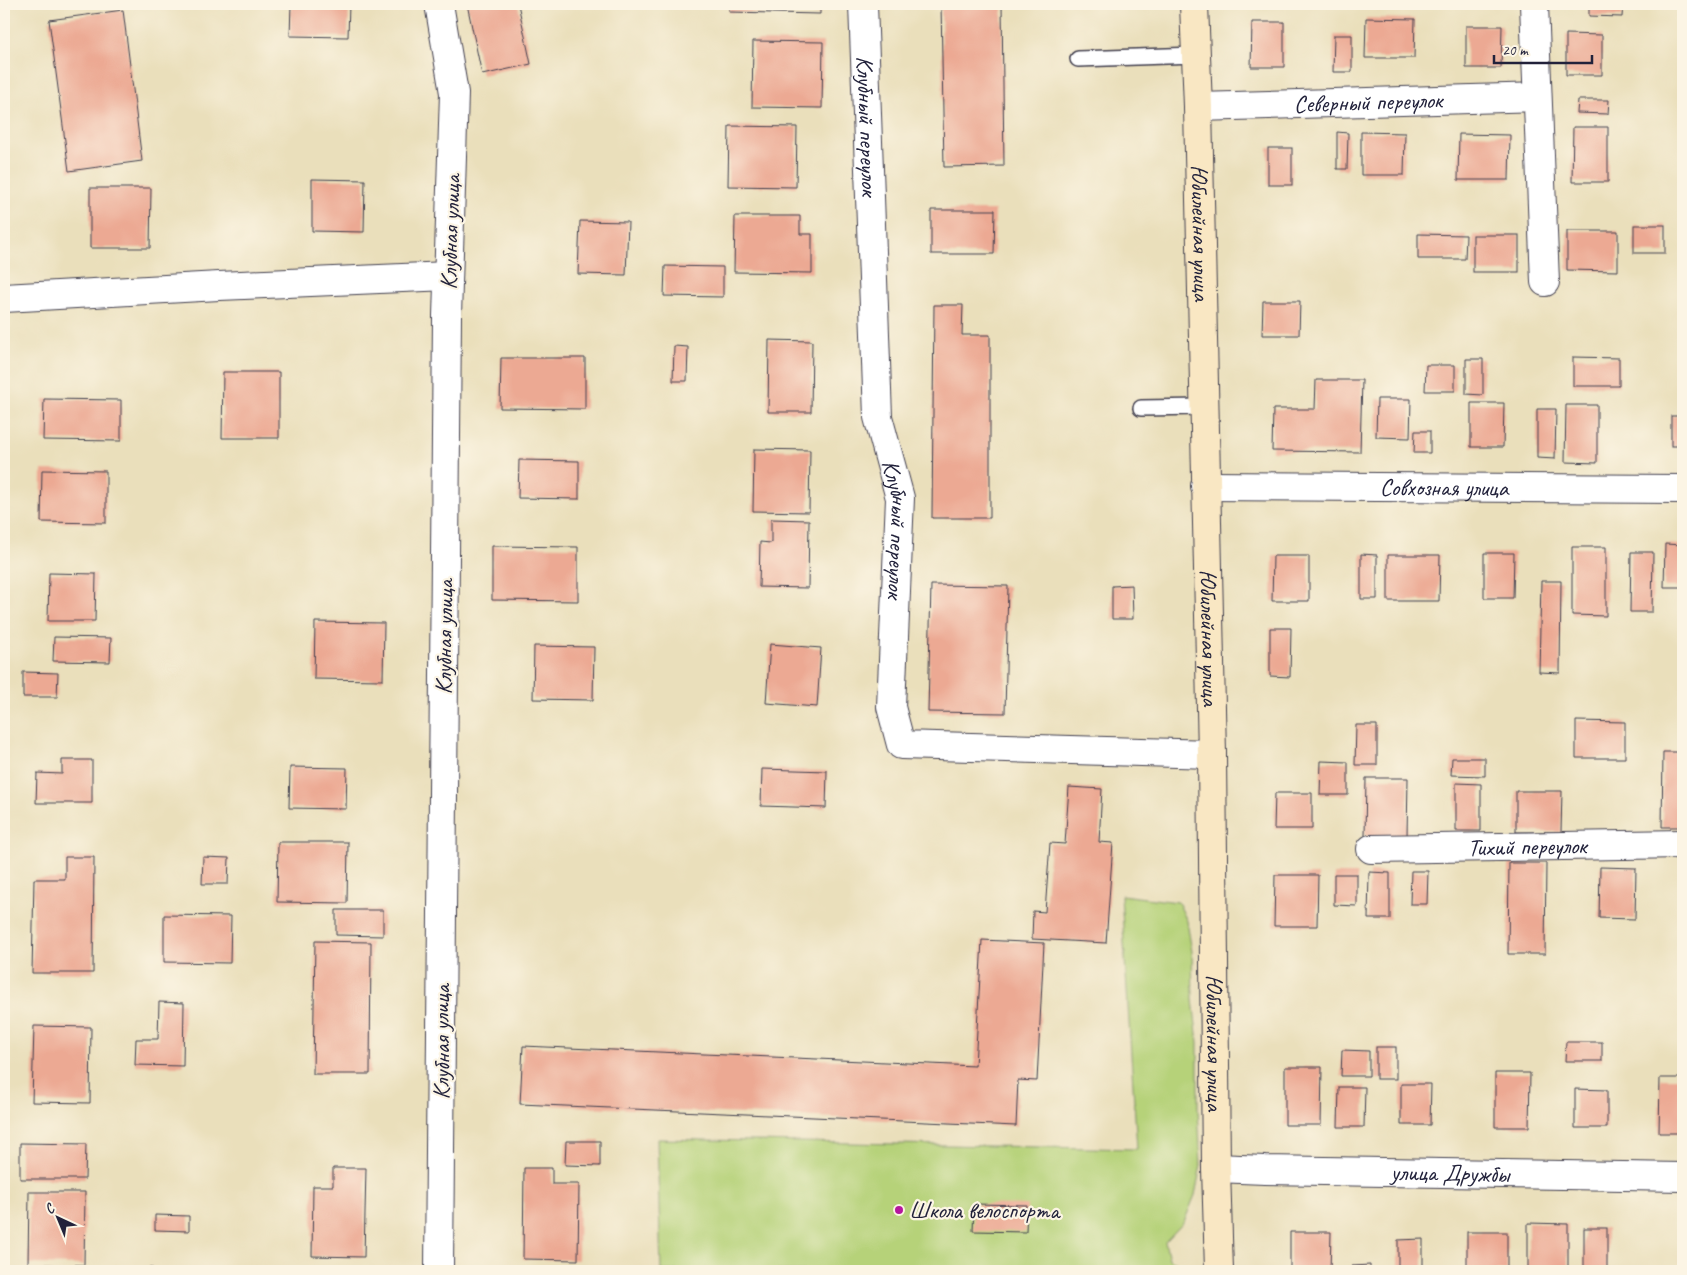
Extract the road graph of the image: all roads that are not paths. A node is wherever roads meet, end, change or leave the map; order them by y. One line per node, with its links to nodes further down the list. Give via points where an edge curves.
1 (439, 4): 9 (street, Клубная улица, via 454,92)
2 (863, 4): 16 (street, Клубный переулок, via 878,417 900,498 891,707 901,745)
3 (1194, 4): 5 (street, Юбилейная улица)
4 (1534, 4): 7 (street)
5 (1196, 55): 6 (lane); 8 (street, Юбилейная улица)
6 (1078, 59)
7 (1537, 97): 8 (street, Северный переулок); 10 (street)
8 (1198, 107): 12 (street, Юбилейная улица)
9 (448, 276): 11 (street); 21 (street, Клубная улица)
10 (1544, 282)
11 (4, 298)
12 (1203, 407): 13 (lane); 14 (street, Юбилейная улица)
13 (1140, 408)
14 (1205, 486): 15 (street, Совхозная улица); 16 (street, Юбилейная улица)
15 (1683, 489)
16 (1212, 754): 19 (street, Юбилейная улица)
17 (1683, 844): 18 (street, Тихий переулок)
18 (1371, 849)
19 (1216, 1168): 20 (street, улица Дружбы); 22 (street, Юбилейная улица)
20 (1683, 1177)
21 (439, 1271)
22 (1219, 1271)

